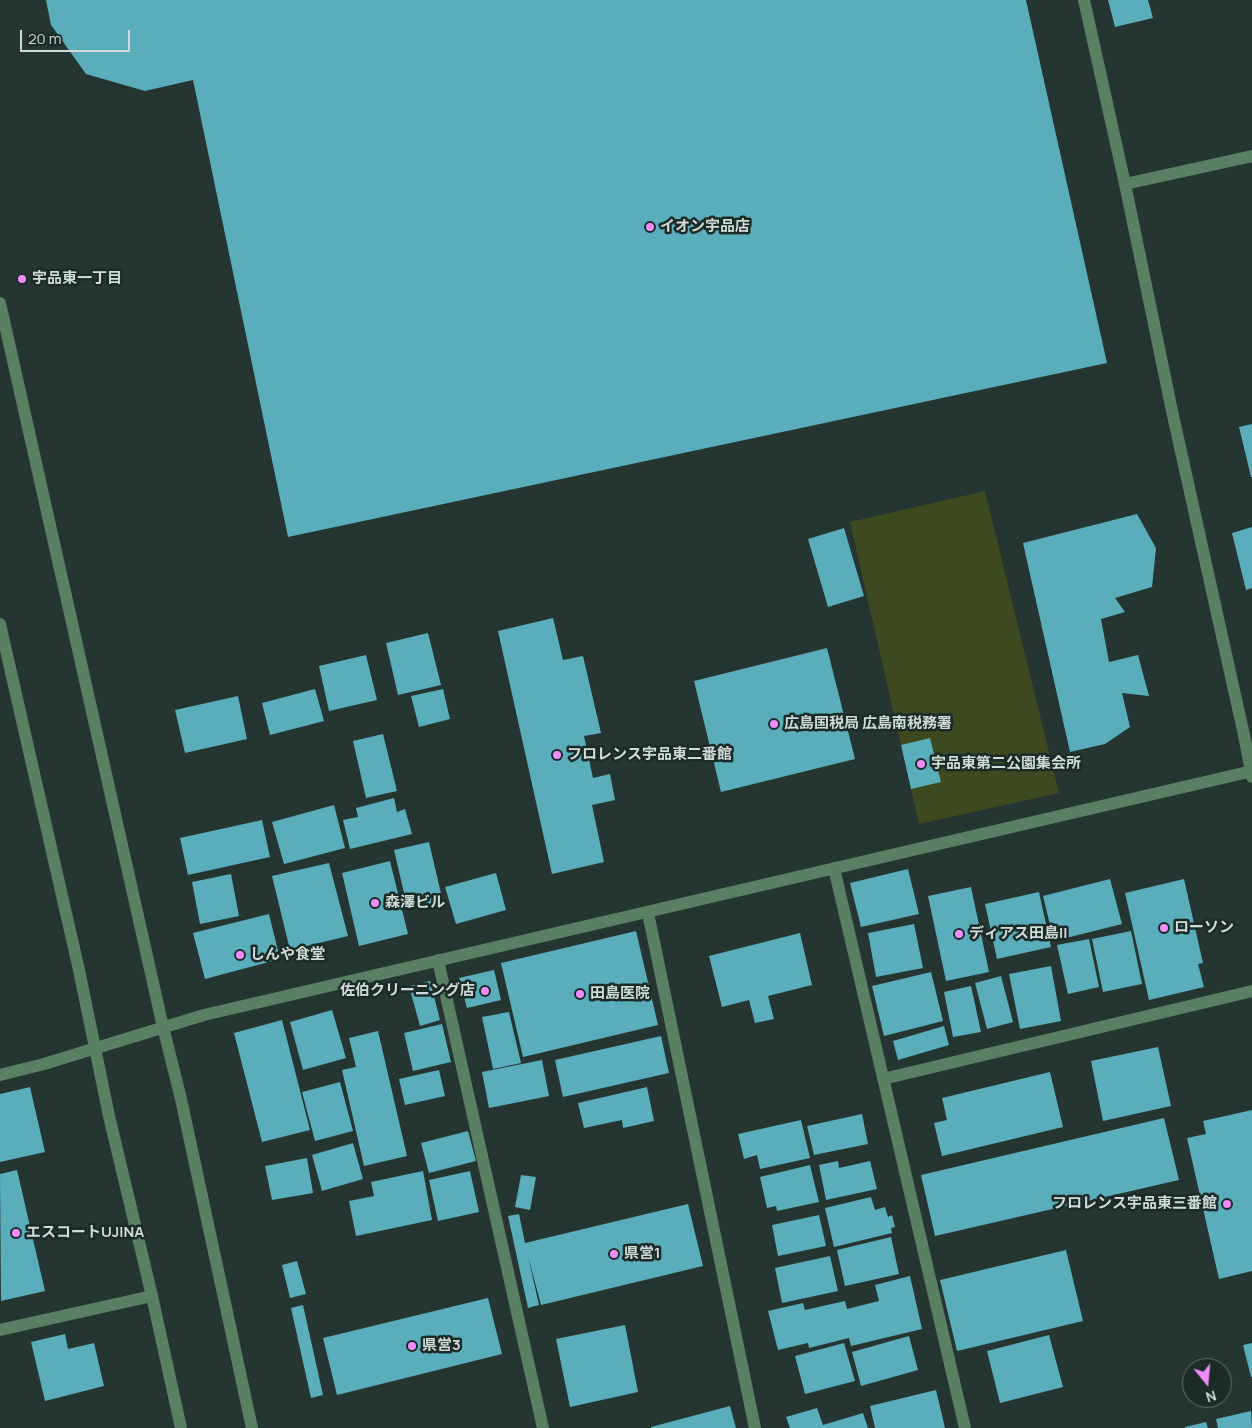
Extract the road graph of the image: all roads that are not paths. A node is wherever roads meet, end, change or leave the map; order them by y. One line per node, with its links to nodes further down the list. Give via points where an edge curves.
1 (1084, 0): 3 (street)
2 (1252, 156): 3 (street)
3 (1125, 184): 6 (street)
4 (0, 303): 11 (street)
5 (0, 624): 12 (street)
6 (1252, 773): 7 (street)
7 (834, 868): 8 (street); 14 (street)
8 (648, 913): 9 (street); 20 (street)
9 (438, 960): 11 (street); 19 (street)
10 (1252, 991): 14 (street)
11 (163, 1027): 12 (street); 18 (street)
12 (95, 1047): 13 (street); 15 (street)
13 (0, 1075)
14 (883, 1079): 21 (street)
15 (152, 1296): 16 (street); 17 (street)
16 (0, 1330)
17 (181, 1428)
18 (252, 1428)
19 (544, 1428)
20 (755, 1428)
21 (965, 1428)

